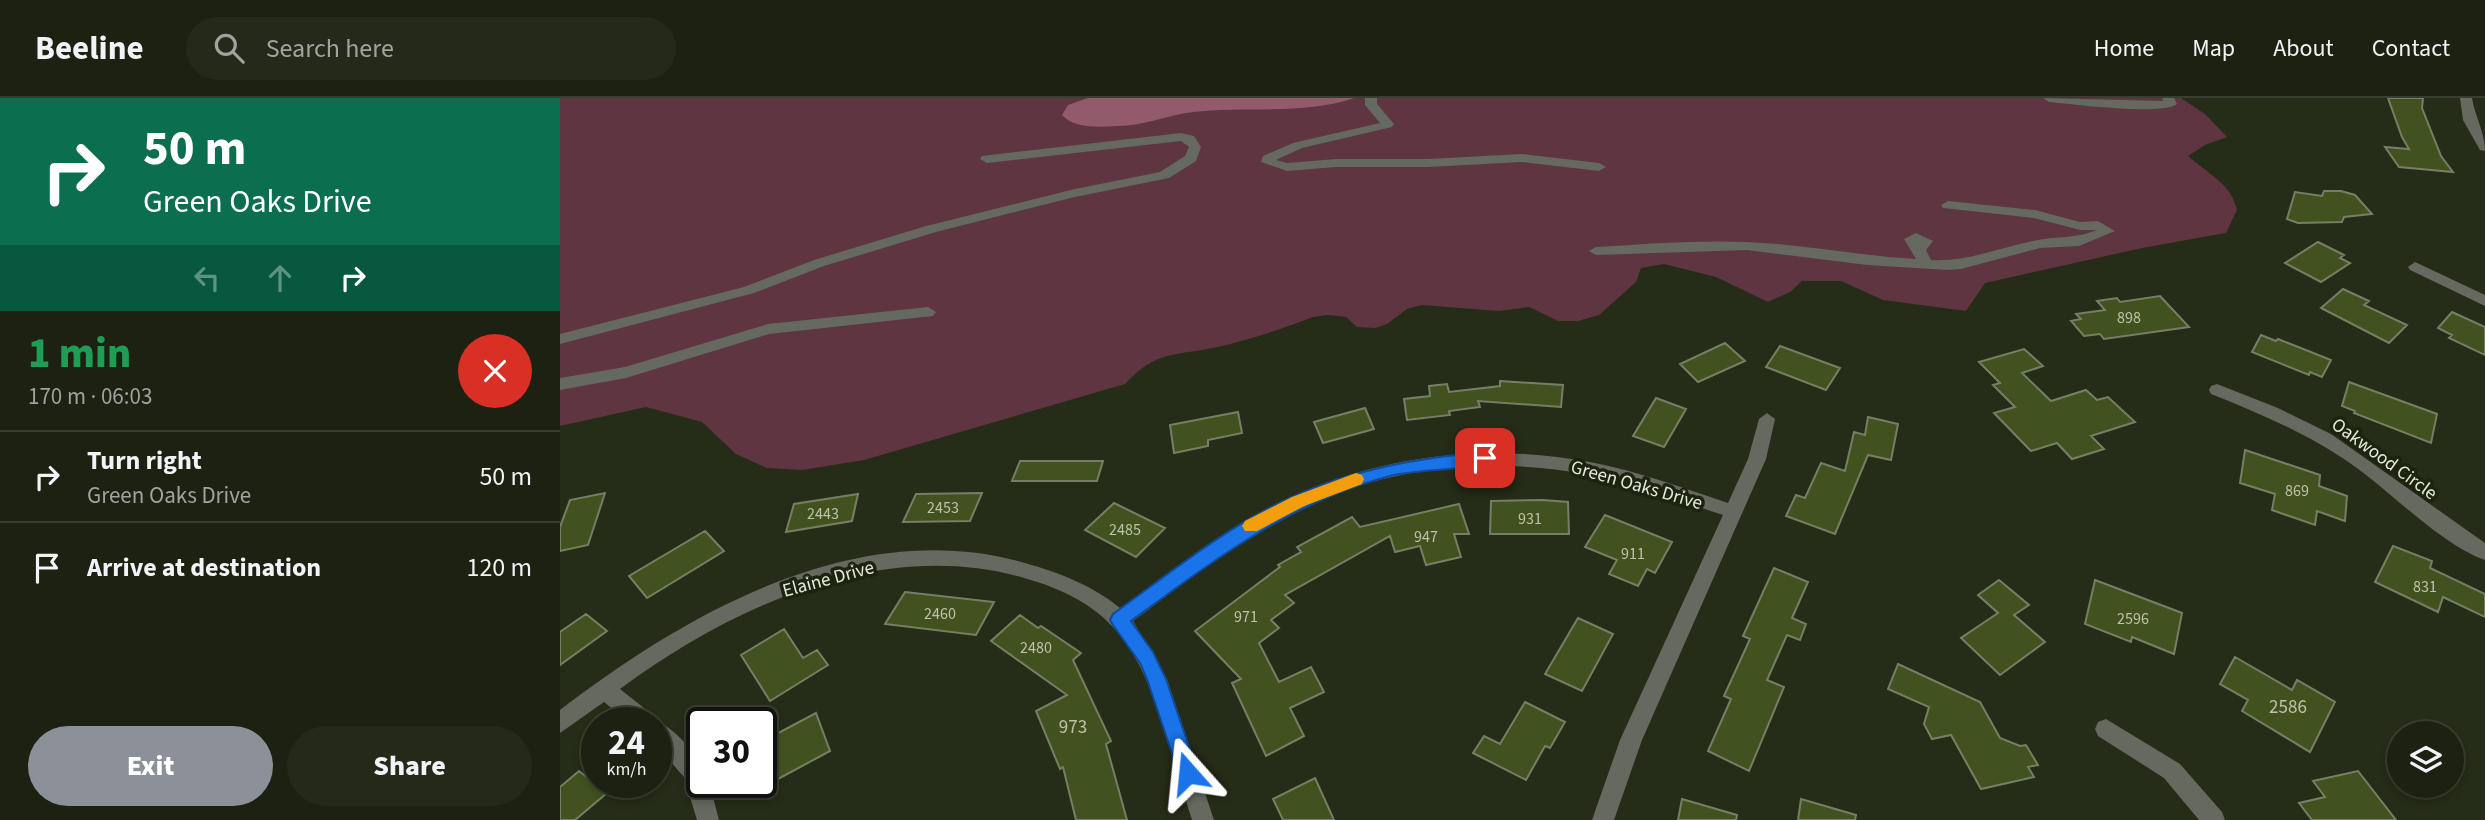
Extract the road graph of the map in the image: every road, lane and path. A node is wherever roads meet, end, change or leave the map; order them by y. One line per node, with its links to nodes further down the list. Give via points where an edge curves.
1 (1371, 98): 7 (street, via 1371,106 1388,124 1296,145 1268,163 1287,167 1522,158)
2 (2049, 98): 3 (street, via 2151,106 2171,104)
3 (2168, 98)
4 (2466, 98): 5 (street, via 2469,120)
5 (2485, 147)
6 (987, 159): 15 (street, via 1181,136 1195,147 1191,158 1164,175 931,229 749,290)
7 (1599, 167)
8 (1948, 205): 11 (street, via 2035,214 2080,226 2098,225 2108,231 2079,242 2040,244 1961,264)
9 (1919, 250): 11 (street)
10 (1596, 251): 11 (street, via 1746,246)
11 (1926, 265)
12 (2415, 267): 13 (street)
13 (2485, 301)
14 (928, 312): 16 (street, via 768,329 626,372)
15 (560, 339)
16 (560, 384)
17 (2217, 390): 20 (street, Oakwood Circle, via 2276,413 2334,444)
18 (1767, 419): 19 (street, via 1757,459)
19 (1734, 512): 21 (street, Green Oaks Drive, via 1628,478 1555,462 1485,458 1418,464 1356,480 1272,514 1225,542); 29 (street, via 1631,740)
20 (2485, 552)
21 (1119, 620): 22 (street, Elaine Drive, via 1064,583 1007,565 956,558 871,564 828,574 700,626); 28 (street, via 1157,679)
22 (604, 689): 23 (street); 24 (street, Elaine Drive)
23 (626, 707)
24 (560, 723)
25 (2106, 729): 30 (street, via 2172,771)
26 (672, 744): 27 (street, via 691,766 704,794)
27 (708, 820)
28 (1203, 820)
29 (1603, 820)
30 (2214, 820)

